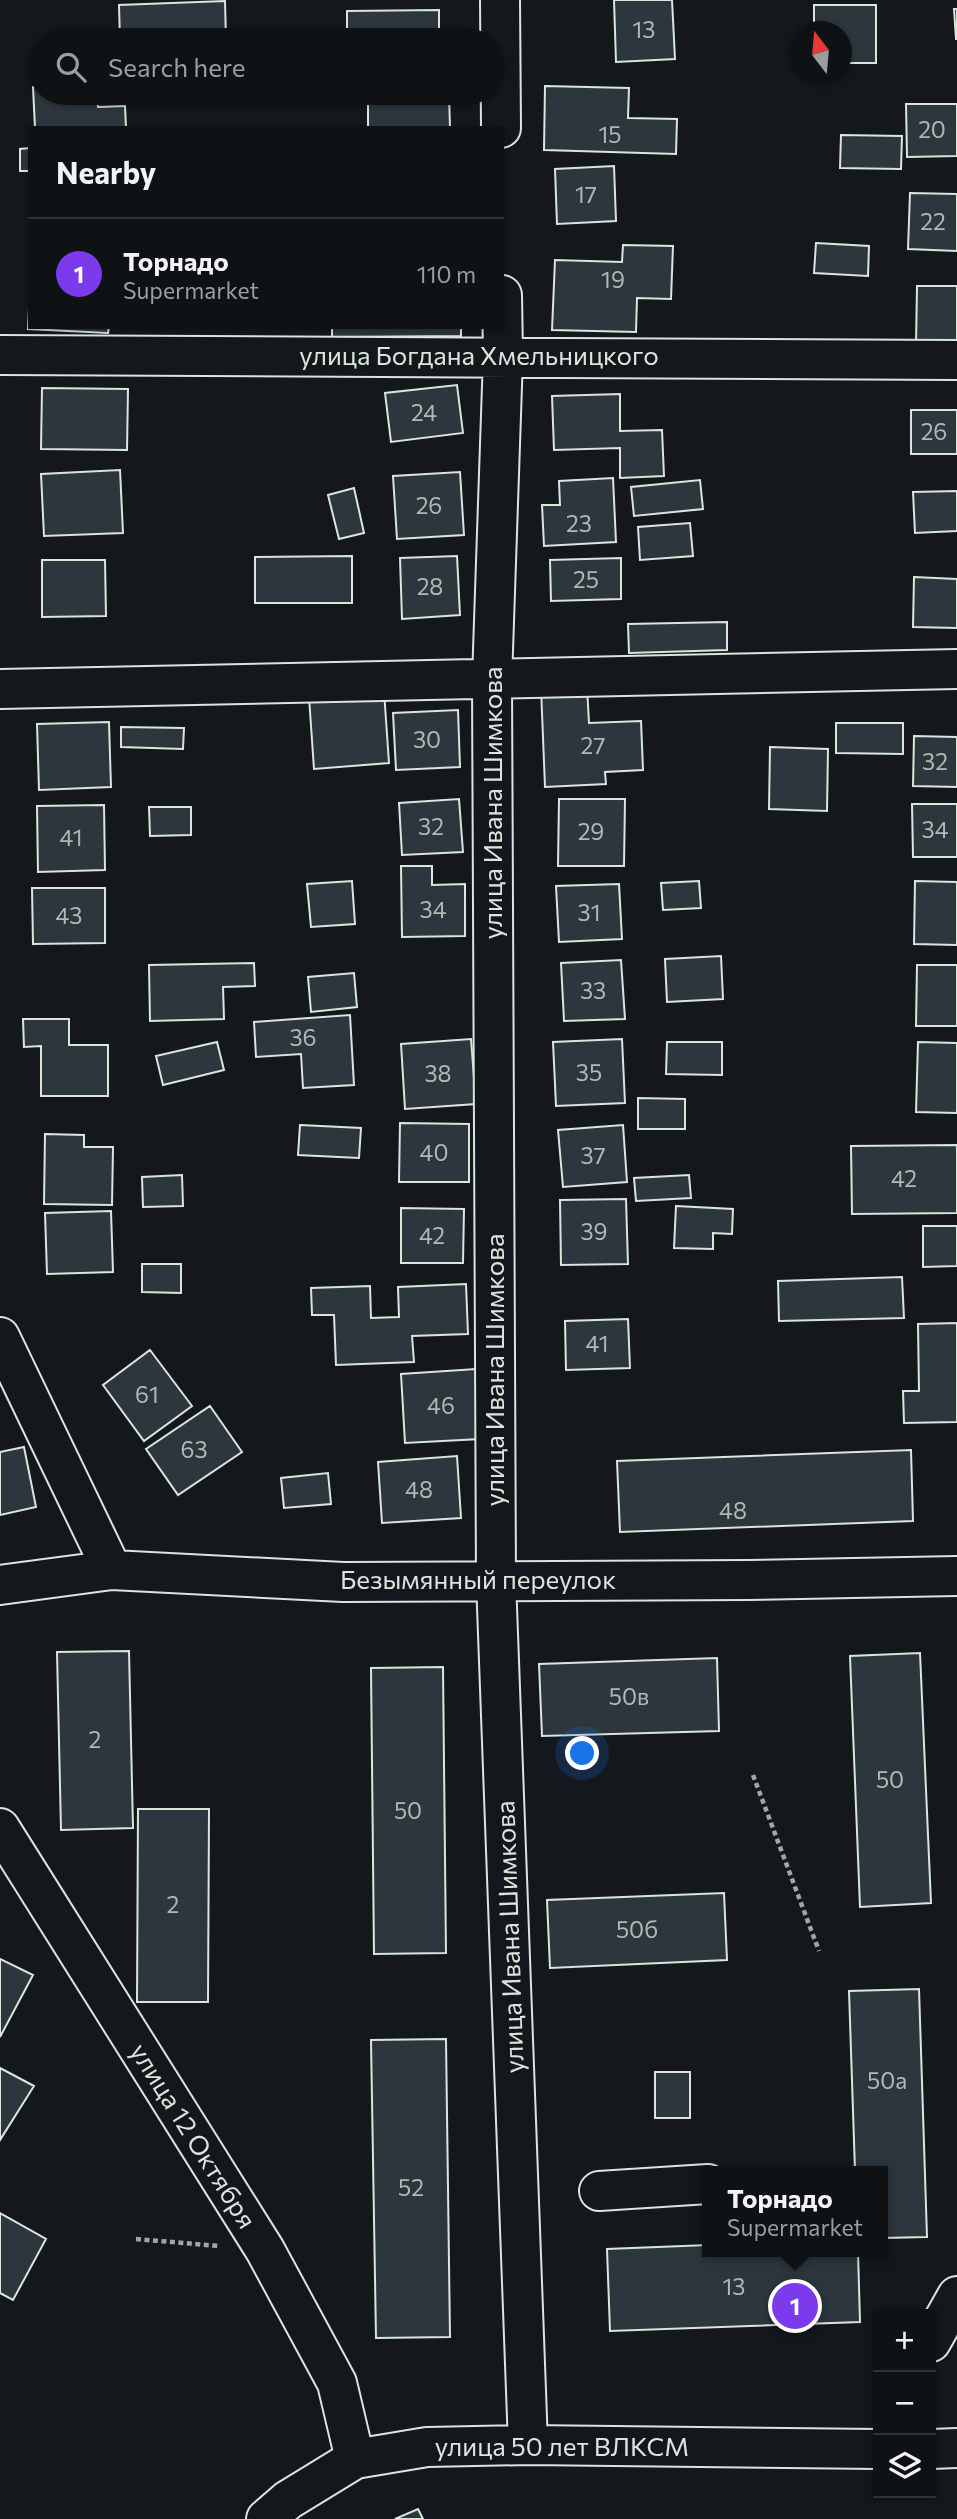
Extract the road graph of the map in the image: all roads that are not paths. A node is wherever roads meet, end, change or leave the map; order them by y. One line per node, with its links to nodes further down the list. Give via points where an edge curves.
1 (500, 0): 2 (street)
2 (500, 28)
3 (501, 105): 4 (street)
4 (501, 126)
5 (503, 329): 7 (street, улица Ивана Шимкова)
6 (0, 355): 7 (street, улица Богдана Хмельницкого)
7 (503, 356): 8 (street, улица Богдана Хмельницкого); 10 (street, улица Ивана Шимкова)
8 (957, 360)
9 (957, 669): 10 (street)
10 (492, 680): 11 (street); 15 (street, улица Ивана Шимкова)
11 (0, 689)
12 (0, 1337): 13 (street)
13 (112, 1570): 15 (street, Безымянный переулок, via 343,1582); 16 (street, Безымянный переулок)
14 (957, 1576): 15 (street, Безымянный переулок)
15 (496, 1580): 23 (street, улица Ивана Шимкова)
16 (0, 1585)
17 (0, 1828): 26 (street, улица 12 Октября, via 265,2250 337,2383)
18 (702, 2184): 19 (street)
19 (599, 2191)
20 (957, 2296): 21 (street)
21 (936, 2333)
22 (873, 2443): 23 (street, улица 50 лет ВЛКСМ)
23 (528, 2445): 26 (street, улица 50 лет ВЛКСМ, via 428,2446)
24 (957, 2448): 25 (street)
25 (936, 2449)
26 (355, 2459): 27 (street, улица 50 лет ВЛКСМ)
27 (266, 2519)

